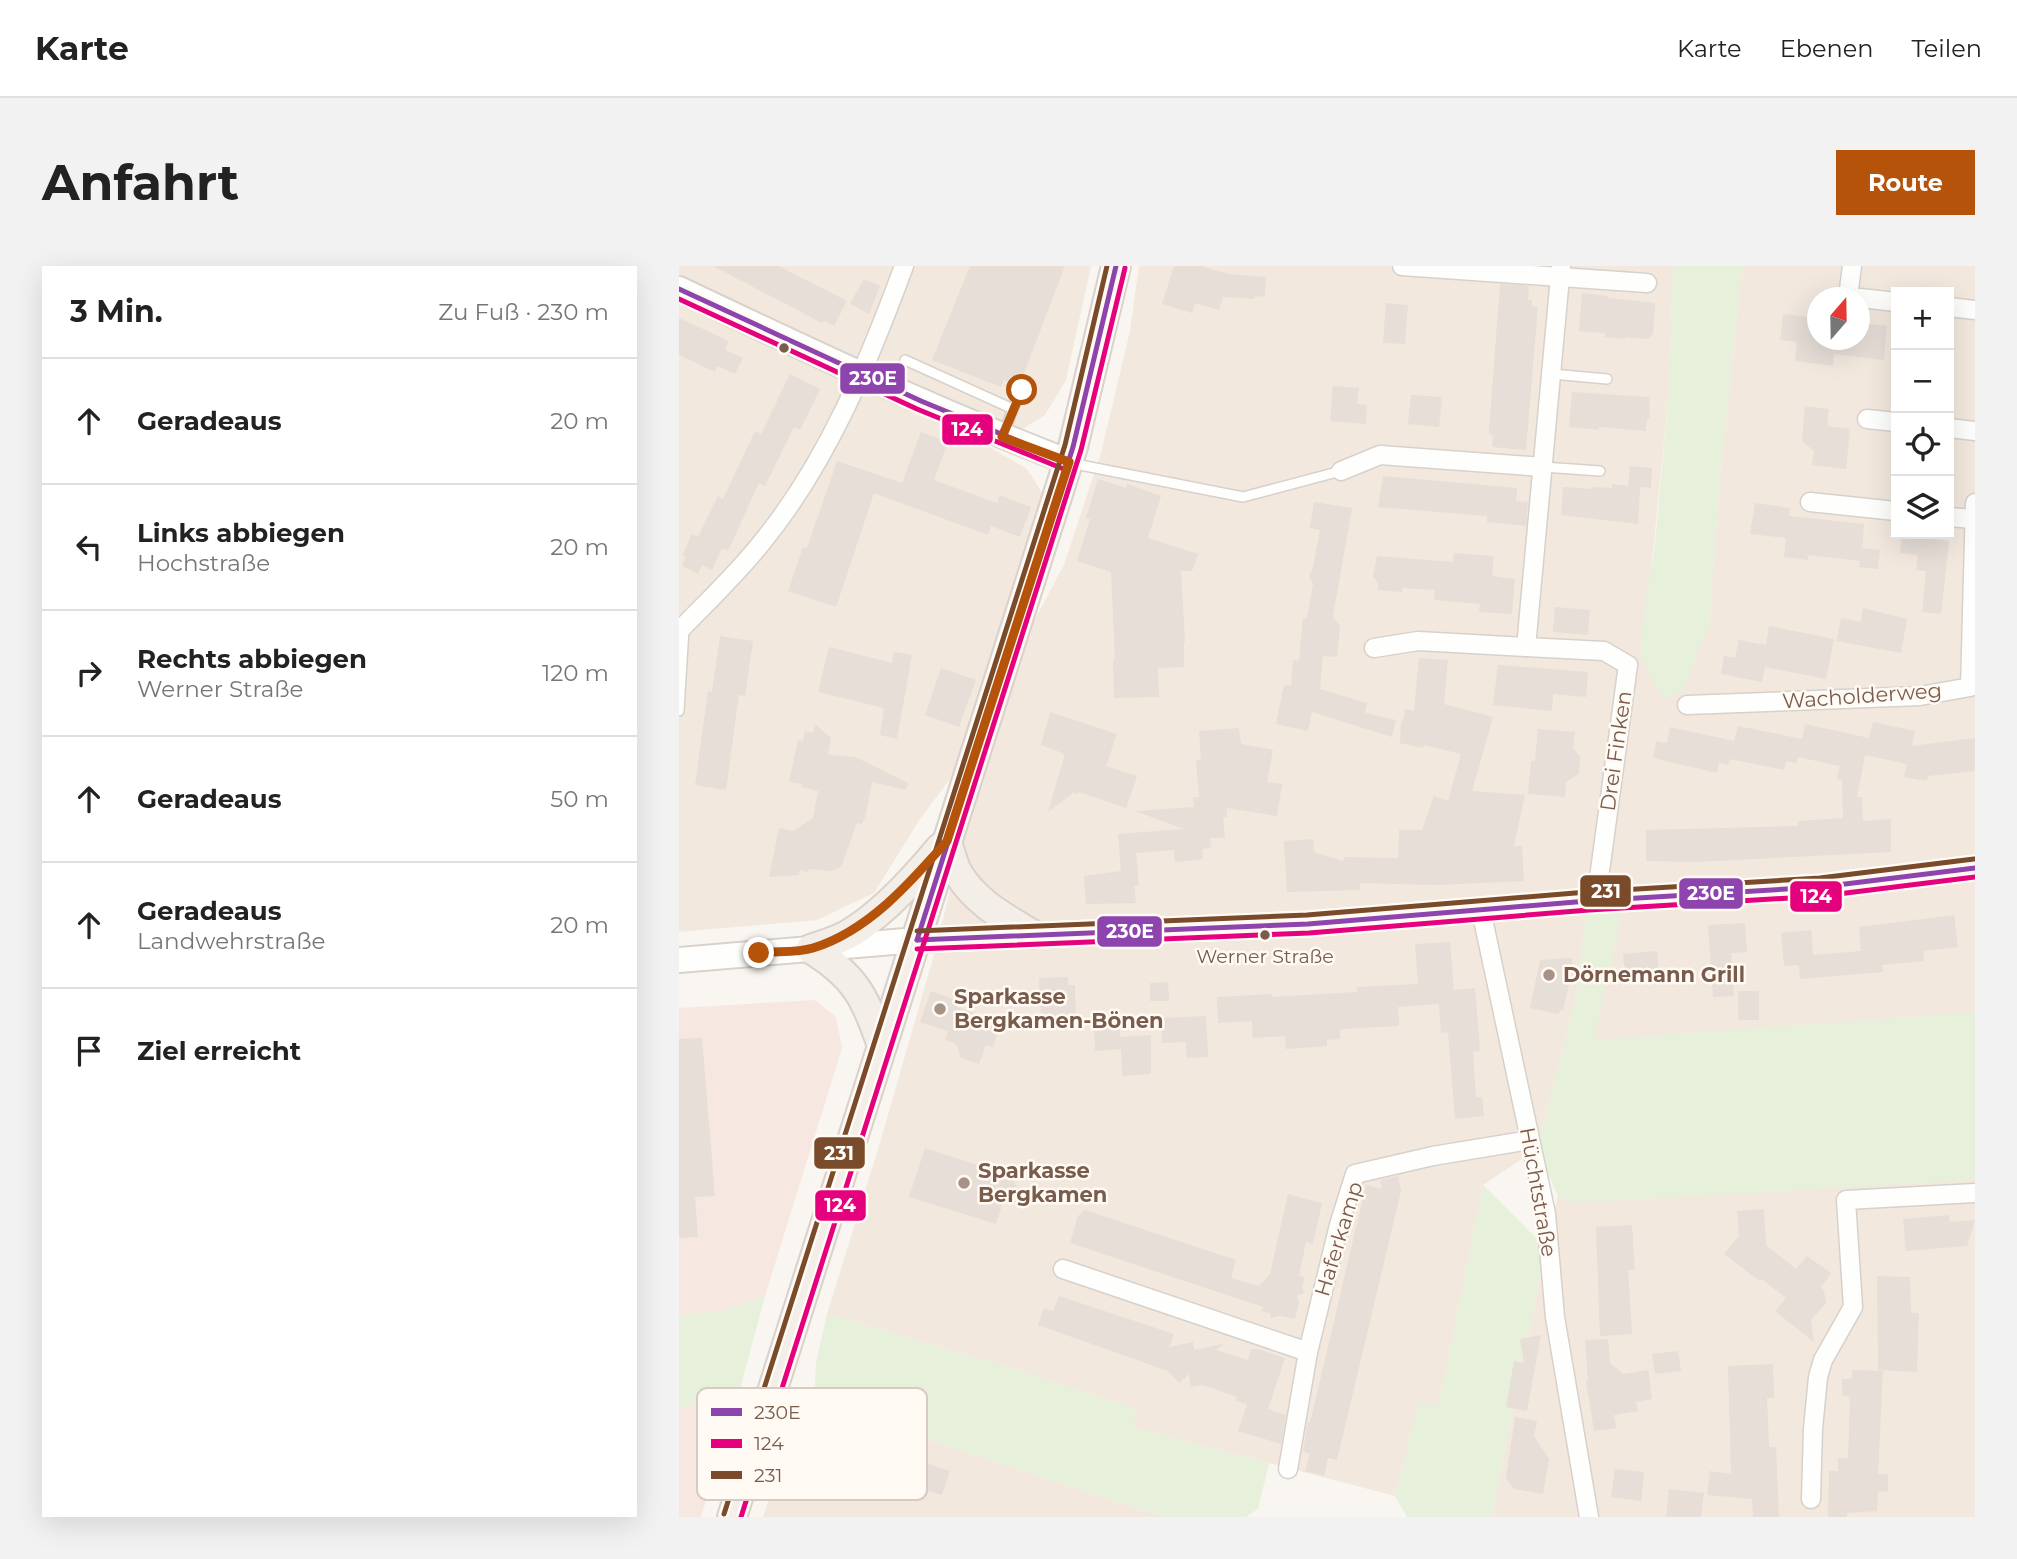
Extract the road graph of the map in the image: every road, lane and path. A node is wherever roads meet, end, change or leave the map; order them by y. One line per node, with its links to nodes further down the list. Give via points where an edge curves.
1 (904, 266): 14 (street)
2 (1115, 266): 24 (main road)
3 (1402, 266): 5 (street)
4 (1852, 266): 7 (street)
5 (1561, 271): 6 (street); 15 (street)
6 (1647, 283)
7 (1851, 287)
8 (679, 289): 14 (main road)
9 (1870, 299): 10 (street)
10 (1891, 301)
11 (1954, 308): 12 (street)
12 (1975, 310)
13 (905, 360): 18 (lane)
14 (860, 374): 23 (main road); 32 (street, via 824,449 786,510 763,542)
15 (1552, 374): 16 (lane); 25 (street)
16 (1607, 379)
17 (1031, 394): 18 (lane, via 1022,390)
18 (1013, 409): 23 (lane)
19 (1867, 419): 20 (street)
20 (1891, 421)
21 (1954, 429): 22 (street)
22 (1975, 432)
23 (1002, 437): 24 (main road)
24 (1069, 462): 26 (lane, via 1244,497); 37 (main road)
25 (1543, 467): 26 (street, via 1380,455); 27 (lane); 33 (street)
26 (1341, 471)
27 (1600, 471)
28 (1810, 502): 29 (street)
29 (1891, 510)
30 (1954, 518): 31 (street, Wacholderweg)
31 (1974, 524): 35 (street, Wacholderweg, via 1970,687 1920,696)
32 (682, 628): 36 (lane)
33 (1526, 647): 34 (street, Drei Finken, via 1418,641); 39 (street, Drei Finken, via 1604,651 1628,665)
34 (1374, 648)
35 (1687, 705)
36 (679, 711)
37 (947, 841): 41 (main road, via 957,872 974,894); 42 (main road); 43 (main road, via 871,917 846,935)
38 (1975, 869): 39 (main road, via 1821,887)
39 (1596, 900): 40 (main road)
40 (1481, 910): 41 (main road, via 1281,925); 46 (street, Hüchtstraße)
41 (1032, 934): 42 (main road)
42 (917, 940): 43 (main road); 45 (main road)
43 (811, 949): 44 (main road); 45 (main road, via 832,962 858,989)
44 (679, 960)
45 (882, 1046): 50 (main road)
46 (1530, 1140): 49 (street, Haferkamp, via 1355,1174); 55 (street, Hüchtstraße, via 1546,1214 1555,1317)
47 (1975, 1194): 52 (street, via 1846,1200 1853,1307 1818,1377)
48 (1063, 1269): 49 (street)
49 (1308, 1352): 51 (street, Haferkamp)
50 (773, 1388)
51 (1288, 1469)
52 (1811, 1499)
53 (737, 1500): 54 (main road)
54 (732, 1517)
55 (1589, 1517)

